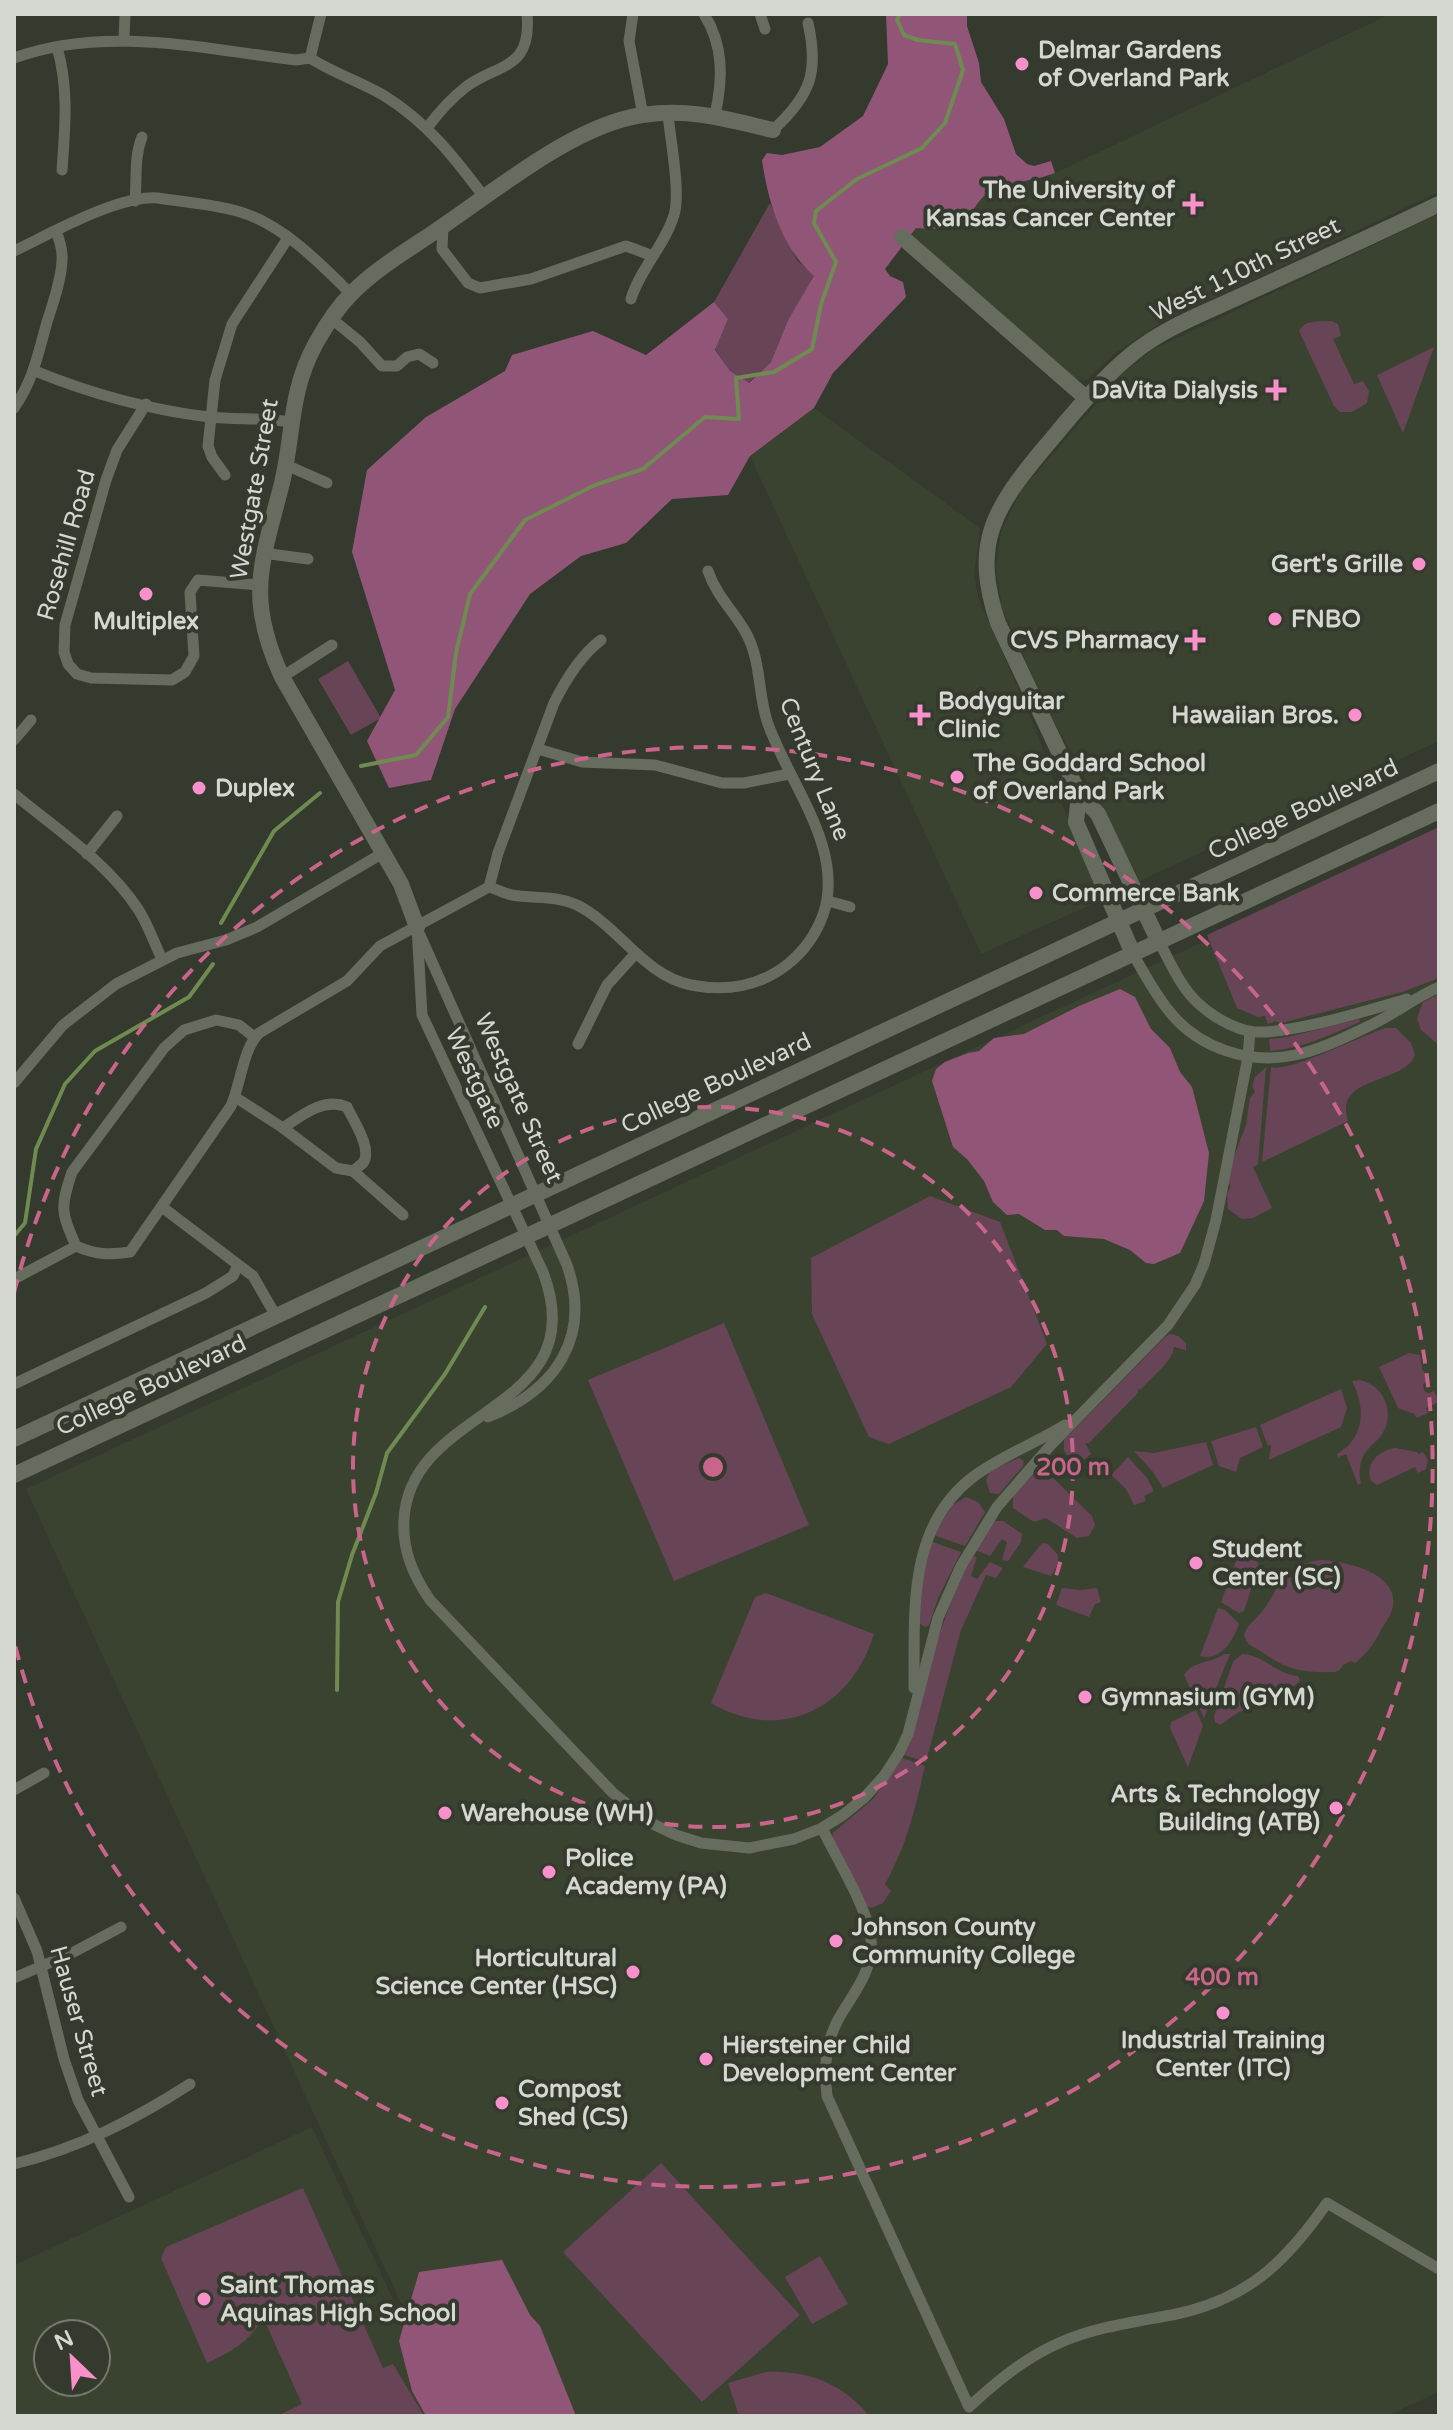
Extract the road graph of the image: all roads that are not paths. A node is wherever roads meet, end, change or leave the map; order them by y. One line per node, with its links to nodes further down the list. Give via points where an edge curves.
1 (125, 14): 9 (street)
2 (321, 14): 12 (street)
3 (527, 14): 16 (street, via 518,56 466,87)
4 (633, 14): 14 (street, via 629,41)
5 (704, 14): 15 (street, via 722,75)
6 (760, 14): 8 (street)
7 (808, 23): 17 (street, Westgate Street, via 812,77 789,116)
8 (765, 29)
9 (124, 40): 10 (street); 12 (street)
10 (57, 47): 11 (street); 19 (street, via 66,92)
11 (14, 58)
12 (310, 58): 16 (street, via 384,96)
13 (668, 114): 14 (main road, Westgate Street); 15 (main road, Westgate Street); 28 (street, via 675,212)
14 (643, 115): 20 (main road, Westgate Street, via 577,137)
15 (715, 115): 17 (main road, Westgate Street)
16 (427, 128): 20 (street)
17 (773, 130)
18 (142, 137): 21 (street, via 135,155)
19 (62, 170)
20 (484, 197): 23 (main road, Westgate Street)
21 (135, 201): 24 (street); 26 (street, via 158,198 236,211)
22 (1439, 204): 34 (main road, West 110th Street, via 1163,333 1134,352)
23 (443, 226): 28 (street, via 442,249 468,283 480,288 531,279 626,246); 29 (main road, Westgate Street)
24 (56, 231): 27 (street); 33 (street, via 62,262)
25 (902, 237): 34 (main road)
26 (288, 238): 29 (street); 37 (street, via 232,324)
27 (14, 251)
28 (653, 256): 30 (street)
29 (351, 294): 31 (main road, Westgate Street)
30 (631, 299)
31 (332, 319): 32 (street, via 382,366 397,366 419,354); 38 (main road, Westgate Street, via 309,357)
32 (433, 363)
33 (35, 371): 35 (street); 36 (street)
34 (1086, 398): 55 (main road, West 110th Street, via 1003,500 986,557 988,595 998,623)
35 (146, 404): 37 (street); 45 (street, Rosehill Road, via 117,450 106,480 65,625 68,664 91,678 172,680 185,672 194,656 190,592 198,580)
36 (14, 408)
37 (210, 417): 38 (street); 40 (street, via 208,446)
38 (290, 422): 39 (main road, Westgate Street)
39 (286, 465): 41 (street); 42 (main road, Westgate Street)
40 (225, 475)
41 (327, 483)
42 (263, 553): 43 (street); 45 (main road, Westgate Street)
43 (308, 559)
44 (708, 571): 53 (street, Century Lane, via 715,591 751,643 767,720)
45 (259, 585): 48 (main road, Westgate Street, via 263,625)
46 (601, 640): 51 (street, via 563,684)
47 (332, 645): 48 (street)
48 (282, 677): 58 (main road, Westgate Street)
49 (31, 720): 50 (street)
50 (14, 740)
51 (538, 749): 53 (street, via 582,762 655,765 722,783); 60 (street)
52 (1439, 771): 63 (main road, College Boulevard)
53 (789, 774): 61 (street, Century Lane, via 826,852)
54 (14, 794): 59 (street)
55 (1079, 794): 63 (main road, via 1098,814); 64 (main road, via 1076,822)
56 (1439, 811): 66 (main road, College Boulevard)
57 (117, 816): 59 (street)
58 (383, 853): 65 (main road, Westgate Street); 69 (street, via 257,927)
59 (87, 854): 69 (street, via 128,894)
60 (489, 887): 65 (street); 67 (street, Century Lane, via 578,905)
61 (828, 901): 62 (street); 67 (street, Century Lane, via 806,946 778,972 750,985 717,989 688,984 658,971)
62 (850, 907)
63 (1144, 910): 64 (main road, College Boulevard); 66 (main road)
64 (1119, 922): 68 (main road); 80 (main road, College Boulevard)
65 (417, 927): 73 (street, via 380,946 347,981); 80 (street, Westgate Street); 81 (street, Westgate, via 422,1015)
66 (1159, 942): 68 (main road, College Boulevard); 72 (street, via 1199,1004 1228,1024)
67 (636, 953): 74 (street, via 607,985)
68 (1133, 954): 75 (street, via 1168,1011 1185,1028); 84 (main road, College Boulevard)
69 (162, 959): 76 (street, via 88,1004 38,1051)
70 (1439, 987): 71 (street)
71 (1423, 995): 72 (street, via 1313,1024); 75 (street, via 1317,1049)
72 (1250, 1031): 75 (street)
73 (254, 1037): 77 (street); 86 (street, via 239,1025 216,1020 184,1030 164,1048 72,1172 63,1217)
74 (578, 1044)
75 (1248, 1057): 91 (street, via 1214,1232 1195,1285 1168,1325)
76 (14, 1083)
77 (235, 1097): 78 (street); 82 (street)
78 (283, 1128): 79 (street, via 336,1168); 79 (street, via 329,1103 347,1107 366,1154)
79 (353, 1171): 83 (street)
80 (535, 1194): 81 (main road, College Boulevard); 84 (street, Westgate Street)
81 (511, 1206): 85 (street, Westgate); 89 (main road, College Boulevard)
82 (162, 1207): 86 (street, via 130,1252 109,1256); 87 (street)
83 (403, 1215)
84 (550, 1227): 85 (main road, College Boulevard); 92 (street, Westgate Street, via 575,1299 565,1355 536,1391 512,1408)
85 (526, 1238): 92 (street, Westgate, via 549,1288 550,1337 528,1380); 94 (main road, College Boulevard)
86 (76, 1246): 88 (street)
87 (238, 1265): 89 (street, via 253,1276); 90 (street, via 233,1276 206,1293)
88 (14, 1279)
89 (276, 1316): 93 (main road, College Boulevard)
90 (14, 1384)
91 (1079, 1417): 95 (street, via 1003,1498 961,1566 938,1618); 95 (street, via 974,1477 934,1525 923,1546 914,1598)
92 (475, 1422): 98 (street, via 435,1449 411,1485 405,1509 406,1549 430,1600 613,1793 653,1824 701,1843 749,1848)
93 (14, 1439)
94 (14, 1475)
95 (914, 1713): 98 (street, via 884,1776 864,1798)
96 (44, 1773): 97 (street)
97 (14, 1790)
98 (822, 1828): 107 (street, via 871,1937 866,1975 830,2039 827,2096 969,2407 997,2381 1059,2343 1101,2328 1200,2308 1251,2284 1293,2249 1327,2203)
99 (14, 1898): 101 (street, Hauser Street)
100 (121, 1927): 101 (street)
101 (41, 1967): 102 (street); 104 (street, Hauser Street, via 73,2086)
102 (14, 1978)
103 (190, 2084): 104 (street)
104 (97, 2137): 105 (street); 106 (street, Hauser Street)
105 (14, 2164)
106 (129, 2197)
107 (1439, 2269)

